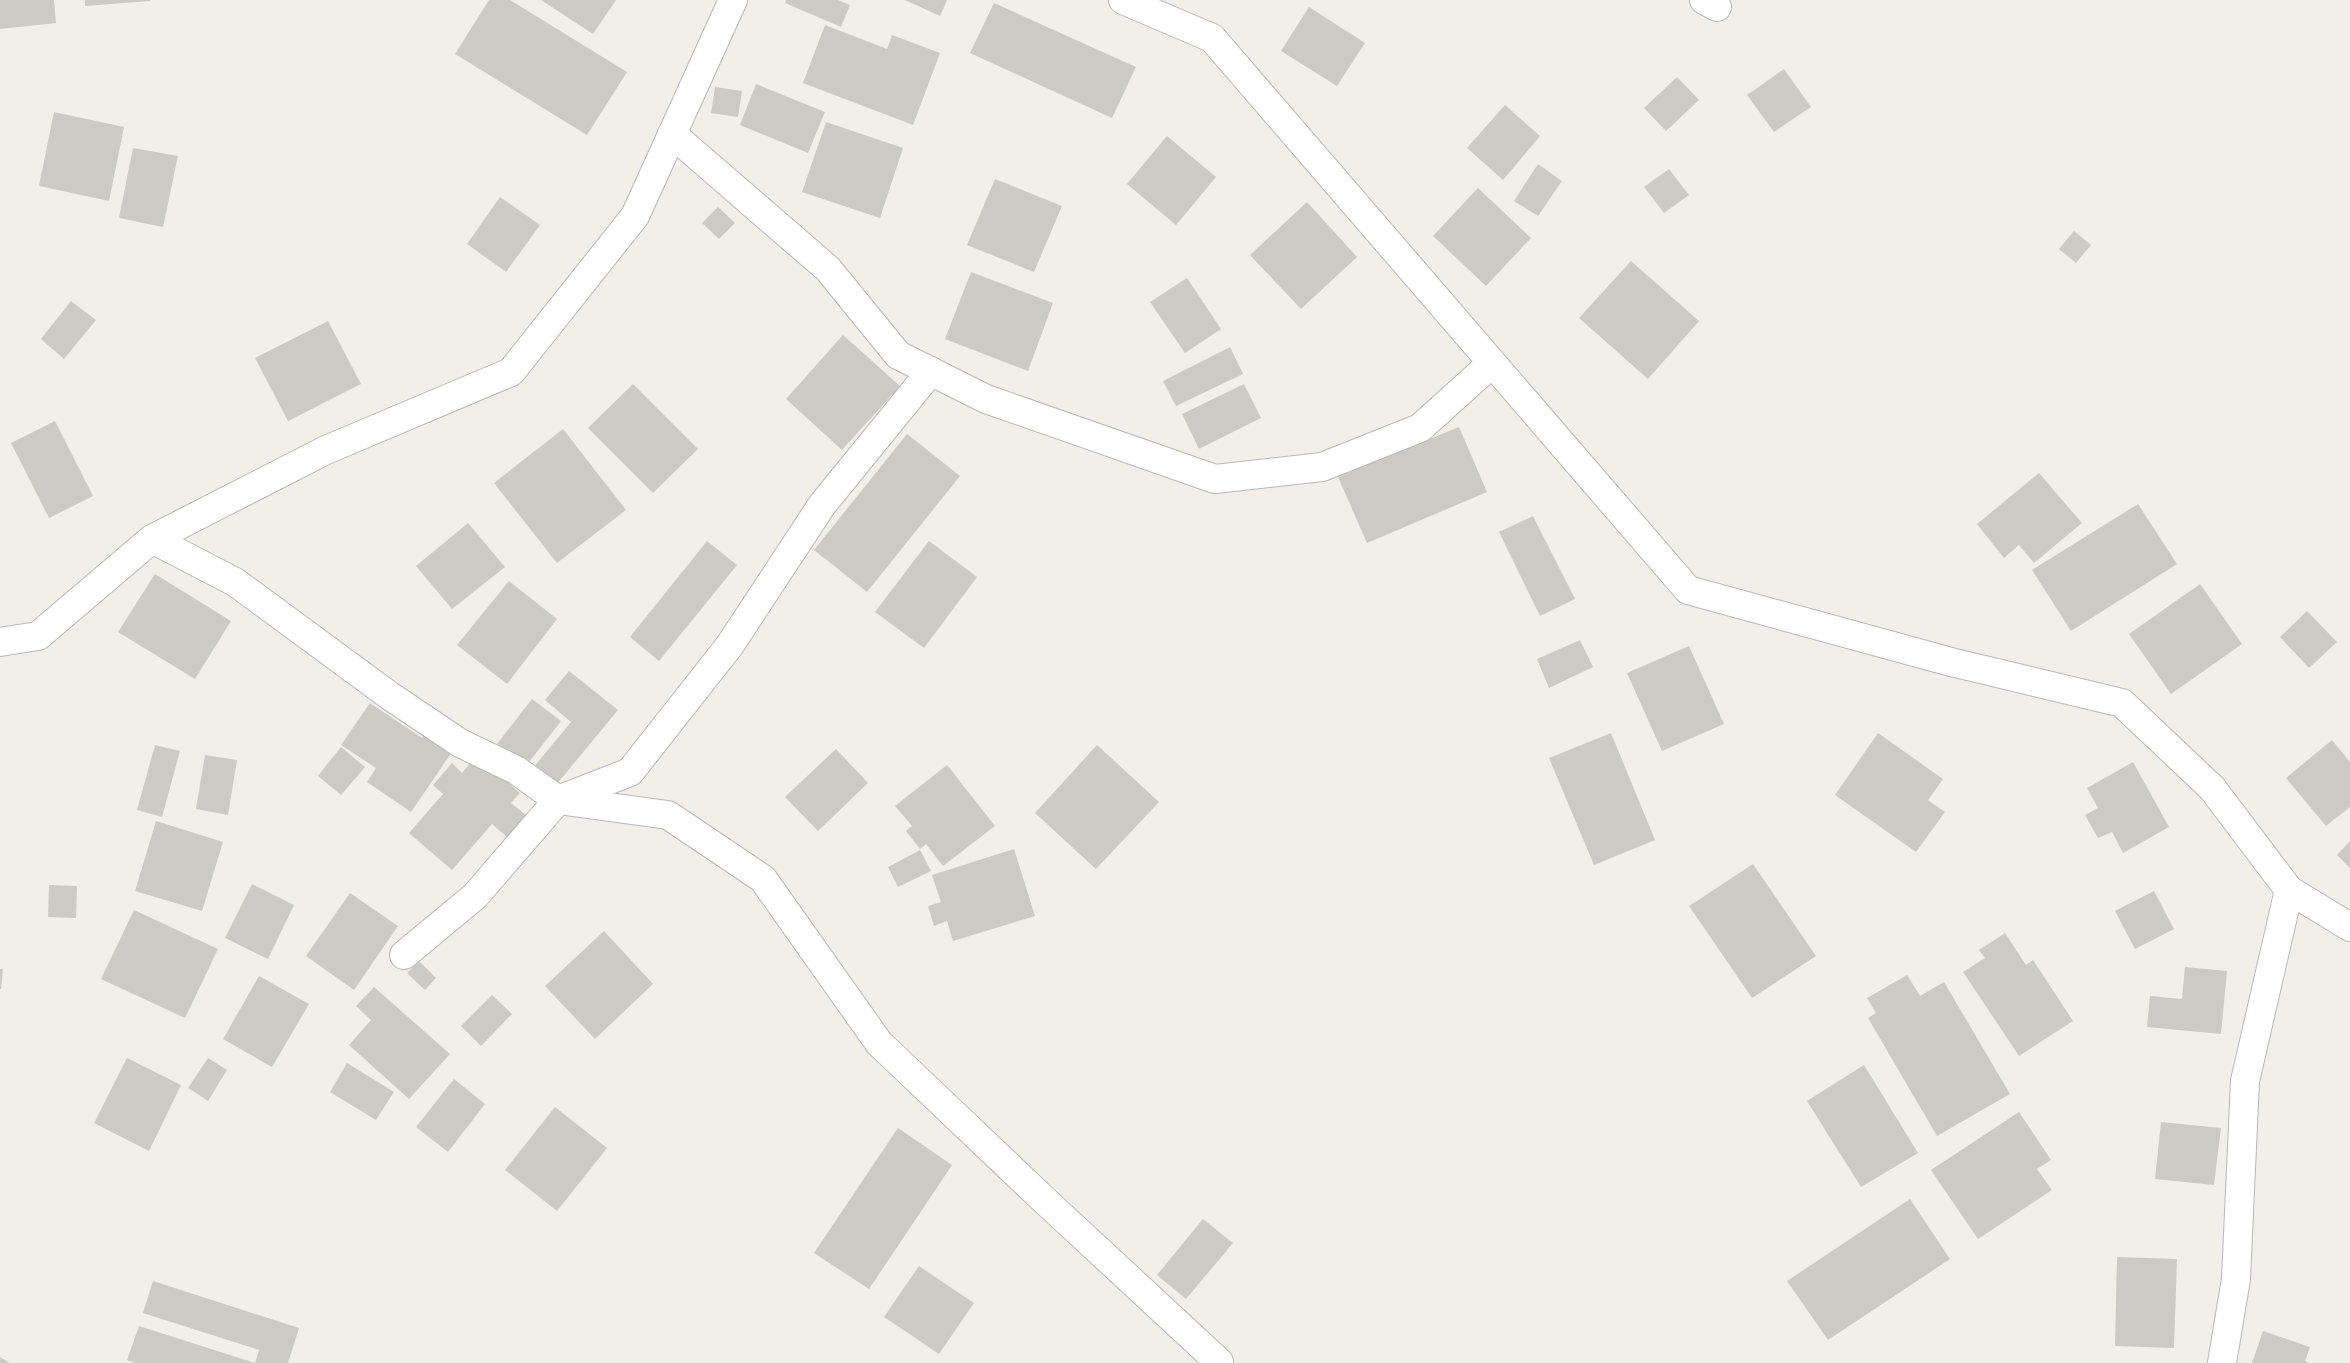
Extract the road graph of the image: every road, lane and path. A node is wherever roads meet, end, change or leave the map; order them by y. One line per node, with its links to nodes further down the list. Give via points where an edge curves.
1 (733, 0): 3 (street)
2 (1123, 0): 4 (street, via 1212,38)
3 (672, 134): 5 (street, via 828,269 898,355); 6 (street, via 635,216 511,372 326,450)
4 (1491, 364): 5 (street, via 1420,428 1322,467 1215,479 986,399); 9 (street, via 1688,590 1952,662 2122,703 2212,788)
5 (931, 371): 8 (street, via 822,504 730,645 630,772)
6 (152, 539): 7 (street, via 38,636); 8 (street, via 235,582 390,696 460,743 516,770)
7 (0, 642)
8 (558, 800): 11 (street, via 476,896); 12 (street, via 668,815 763,879 880,1043)
9 (2289, 890): 10 (street); 13 (street, via 2245,1081 2236,1279)
10 (2350, 927)
11 (404, 956)
12 (1219, 1362)
13 (2222, 1363)

